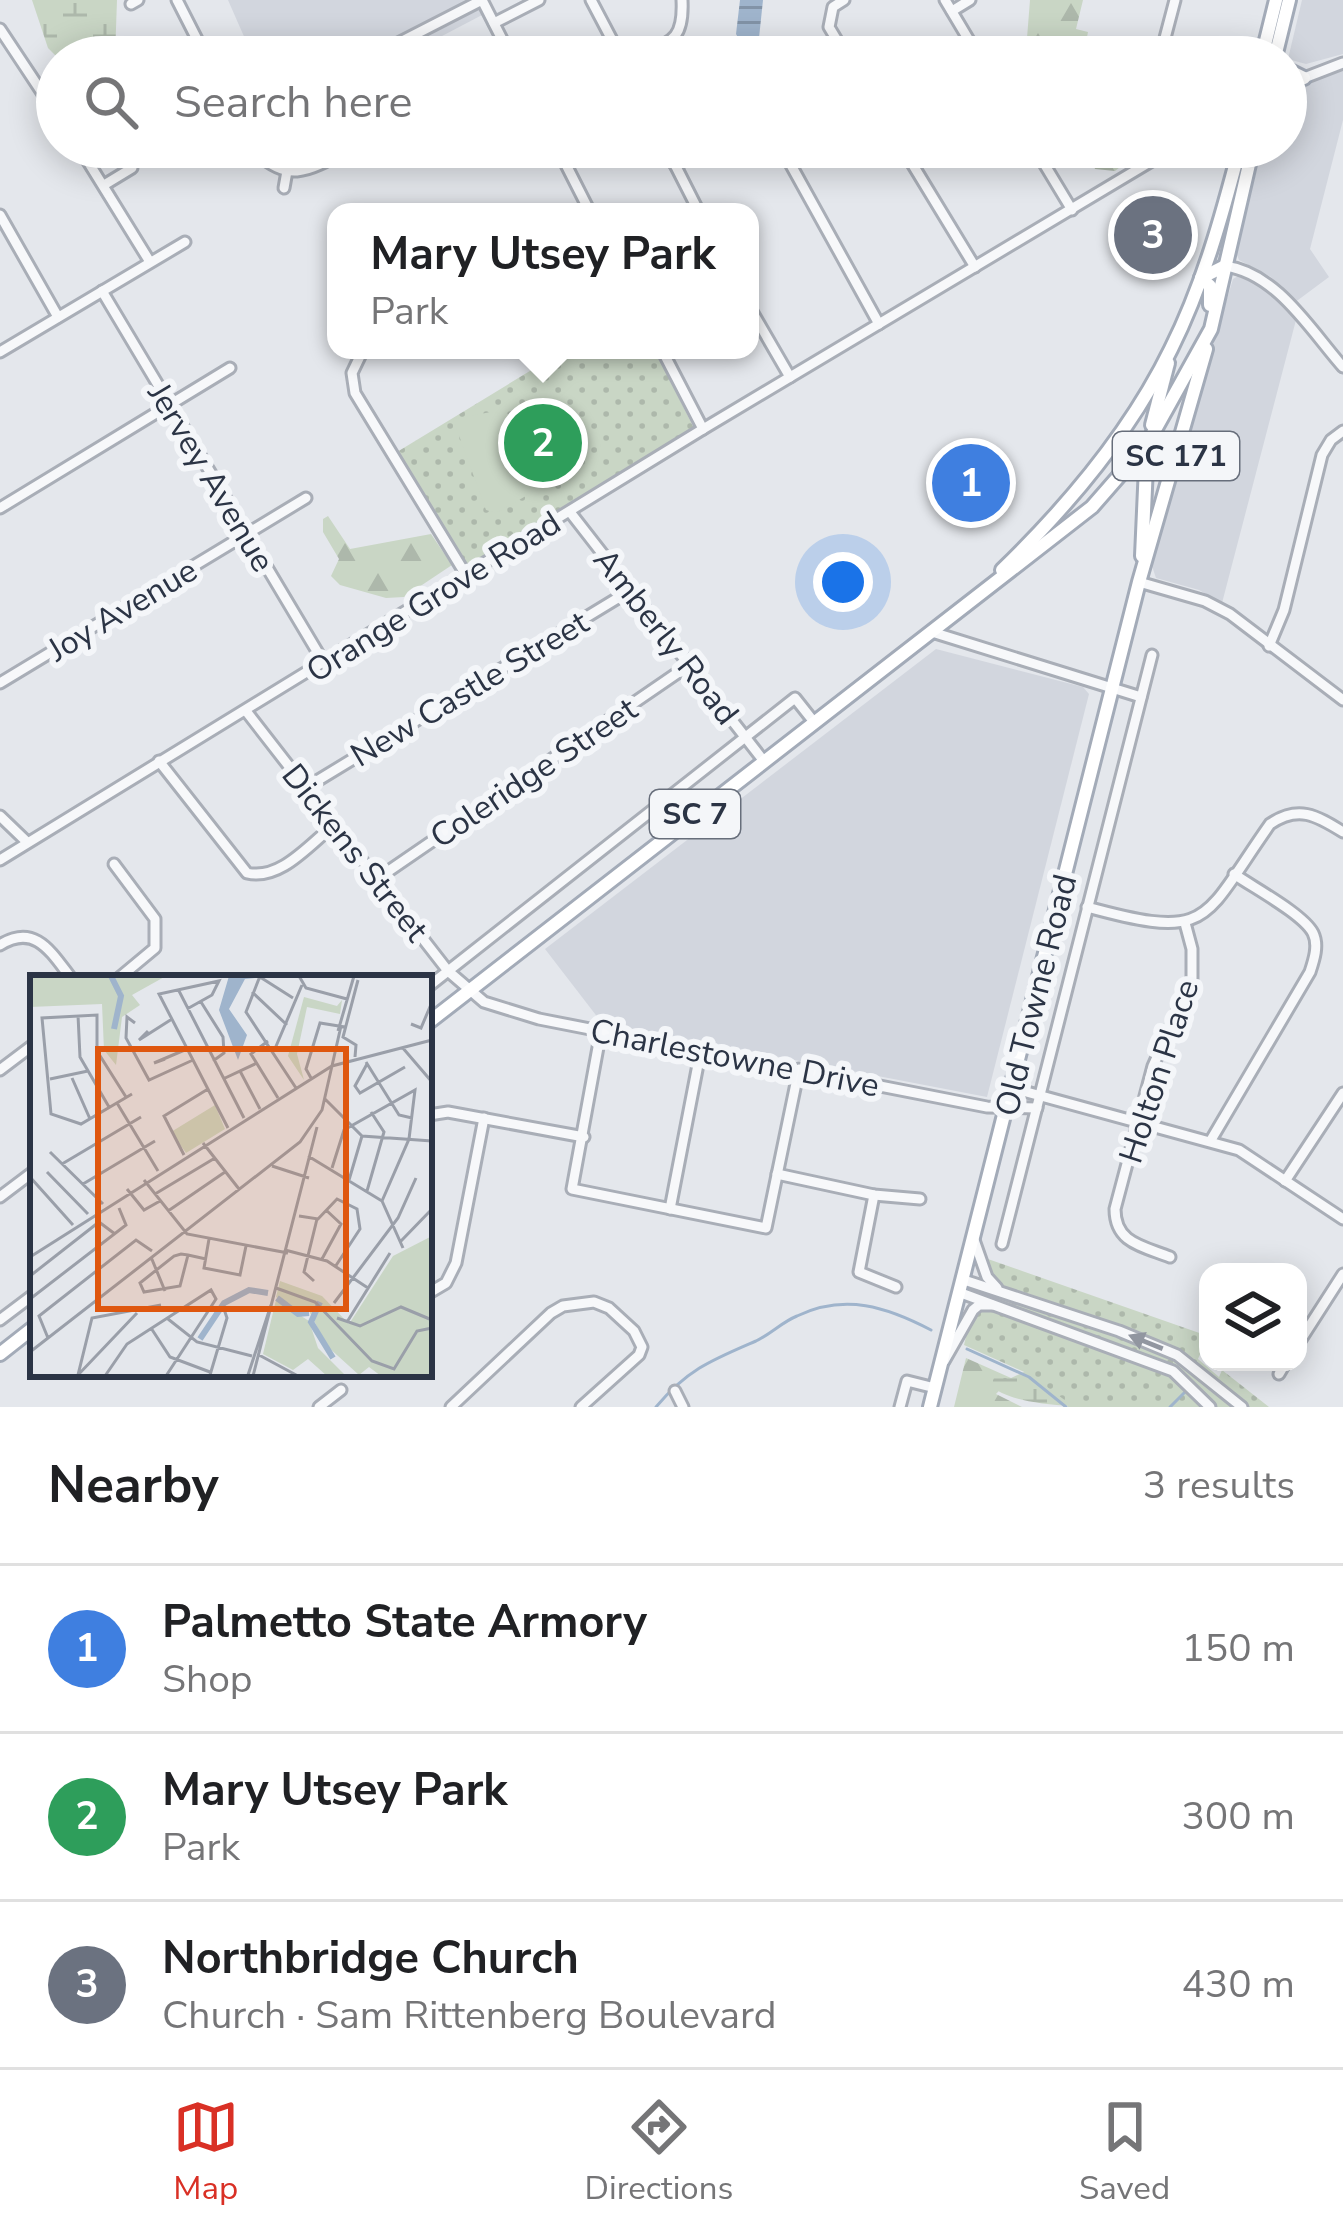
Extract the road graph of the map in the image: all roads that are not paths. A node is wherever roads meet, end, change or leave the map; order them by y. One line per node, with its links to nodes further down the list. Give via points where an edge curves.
1 (177, 0): 15 (street)
2 (482, 0): 13 (street); 16 (street)
3 (539, 0): 13 (street)
4 (591, 0): 18 (street)
5 (682, 0): 19 (street)
6 (844, 0): 20 (street, via 833,7)
7 (945, 0): 12 (street)
8 (970, 0): 12 (street)
9 (1175, 0): 22 (street)
10 (1276, 0): 23 (main road)
11 (1288, 0): 24 (main road)
12 (952, 11): 21 (street)
13 (494, 23): 17 (street)
14 (0, 29): 27 (street)
15 (195, 36)
16 (412, 36)
17 (500, 36)
18 (610, 36)
19 (677, 36)
20 (834, 36)
21 (967, 36)
22 (1166, 36)
23 (1267, 36)
24 (1281, 36)
25 (1343, 63): 26 (street)
26 (1307, 78)
27 (36, 83)
28 (93, 168): 41 (street)
29 (132, 168): 41 (street)
30 (273, 168): 40 (street)
31 (315, 168): 40 (street)
32 (568, 168): 43 (street)
33 (677, 168): 44 (street)
34 (793, 168): 56 (street)
35 (915, 168): 51 (street)
36 (1047, 168): 45 (street)
37 (1139, 168): 45 (street, Orange Grove Road)
38 (1234, 168): 47 (main road, SC 7)
39 (1248, 168): 50 (main road, SC 7)
40 (287, 171): 42 (street)
41 (104, 185): 49 (street)
42 (284, 188)
43 (585, 203)
44 (694, 203)
45 (1072, 210): 51 (street, Orange Grove Road)
46 (0, 215): 54 (street)
47 (1221, 219): 50 (main road); 52 (main road, SC 7)
48 (184, 242): 49 (street)
49 (150, 262): 53 (street)
50 (1226, 266): 52 (main road); 57 (main road, SC 7); 63 (street, via 1250,271 1275,290)
51 (975, 267): 56 (street, Orange Grove Road)
52 (1201, 278): 57 (main road, via 1210,286); 58 (main road, SC 7)
53 (102, 291): 54 (street); 65 (street, Jervey Avenue)
54 (58, 317): 59 (street)
55 (759, 324): 64 (street)
56 (879, 324): 64 (street, Orange Grove Road)
57 (1210, 329): 68 (main road, SC 7); 76 (main road, Old Towne Road / SC 171)
58 (1171, 350): 68 (main road, Old Towne Road / SC 171); 69 (main road, SC 7)
59 (0, 352)
60 (359, 359): 75 (street, via 356,393)
61 (667, 359): 66 (street)
62 (230, 368): 65 (street)
63 (1343, 368)
64 (790, 377): 66 (street, Orange Grove Road)
65 (168, 405): 71 (street); 74 (street, Jervey Avenue)
66 (703, 429): 72 (street, Orange Grove Road)
67 (1343, 431): 80 (street, via 1322,455)
68 (1147, 444): 73 (main road, SC 7); 76 (main road, Old Towne Road / SC 171)
69 (1091, 472): 73 (main road, via 1094,496); 78 (main road, SC 7)
70 (307, 499): 74 (street, Joy Avenue)
71 (0, 508)
72 (570, 512): 75 (street, Orange Grove Road); 77 (street, Amberly Road)
73 (1067, 529): 78 (main road, SC 7)
74 (247, 534): 82 (street, Jervey Avenue); 84 (street, Joy Avenue)
75 (466, 575): 82 (street, Orange Grove Road)
76 (1138, 582): 80 (street, via 1205,601); 85 (main road, Old Towne Road / SC 171)
77 (631, 590): 83 (street, Amberly Road); 93 (street, New Castle Street)
78 (963, 609): 79 (main road, SC 7)
79 (932, 632): 85 (street); 89 (main road, SC 7)
80 (1269, 646): 87 (street)
81 (1152, 656): 86 (street)
82 (324, 663): 88 (street, Orange Grove Road)
83 (689, 665): 90 (street, Amberly Road); 101 (street, Coleridge Street)
84 (0, 683)
85 (1112, 689): 86 (street); 116 (main road, Old Towne Road / SC 171)
86 (1141, 697): 102 (street)
87 (1343, 700)
88 (246, 711): 92 (street, Orange Grove Road); 93 (street, Dickens Street)
89 (814, 722): 90 (street, via 795,698); 91 (main road, SC 7)
90 (747, 740): 91 (street, Amberly Road); 105 (street)
91 (763, 760): 109 (main road, SC 7)
92 (159, 761): 95 (street, via 247,873 277,871); 97 (street, Orange Grove Road)
93 (307, 787): 95 (street, Dickens Street)
94 (0, 816): 97 (street)
95 (334, 825): 101 (street, Dickens Street)
96 (1343, 832): 100 (street, via 1306,812 1282,816)
97 (27, 842): 98 (street, Orange Grove Road)
98 (0, 860)
99 (114, 864): 107 (street, via 158,928 154,948)
100 (1234, 874): 103 (street, via 1209,911); 124 (street, via 1302,921 1316,950)
101 (377, 879): 105 (street, Dickens Street)
102 (1088, 907): 103 (street, via 1147,923); 118 (street)
103 (1185, 923): 122 (street, Holton Place, via 1192,979)
104 (3, 942): 106 (street, via 32,936)
105 (448, 971): 108 (street); 109 (street, Dickens Street)
106 (69, 975)
107 (122, 975)
108 (432, 984)
109 (469, 993): 110 (main road, SC 7); 111 (street, Charlestowne Drive, via 516,1014)
110 (432, 1020)
111 (602, 1031): 113 (street, Charlestowne Drive); 123 (street)
112 (30, 1047): 115 (street)
113 (701, 1049): 114 (street, Charlestowne Drive); 132 (street)
114 (799, 1069): 119 (street, Charlestowne Drive); 126 (street)
115 (0, 1070)
116 (1012, 1088): 118 (street); 119 (main road, Old Towne Road / SC 171)
117 (1343, 1093): 128 (street)
118 (1038, 1102): 119 (street, Charlestowne Drive); 122 (street); 135 (street)
119 (1006, 1109): 134 (main road, Old Towne Road / SC 171)
120 (432, 1114): 121 (street)
121 (484, 1118): 123 (street); 140 (street, via 456,1263)
122 (1138, 1122): 124 (street); 136 (street, Holton Place, via 1115,1226 1132,1243)
123 (584, 1137): 132 (street, via 572,1189)
124 (1211, 1140): 128 (street)
125 (30, 1174): 129 (street)
126 (777, 1174): 130 (street); 132 (street, via 766,1228)
127 (0, 1180): 129 (street)
128 (1286, 1180): 133 (street)
129 (4, 1194)
130 (874, 1195): 131 (street); 138 (street, via 859,1272)
131 (920, 1199)
132 (670, 1208)
133 (1343, 1219)
134 (974, 1240): 139 (main road, Old Towne Road / SC 171); 142 (street)
135 (1002, 1244)
136 (1170, 1257)
137 (1343, 1274): 145 (street)
138 (896, 1287)
139 (963, 1287): 142 (street); 147 (main road, Old Towne Road / SC 171)
140 (432, 1291)
141 (30, 1297): 143 (street)
142 (1002, 1299): 147 (street, via 973,1310); 159 (street, via 1173,1371); 160 (street, one-way to 142, via 1177,1354)
143 (0, 1320)
144 (30, 1330): 146 (main road)
145 (1307, 1330)
146 (0, 1354)
147 (940, 1366): 150 (main road, Old Towne Road / SC 171)
148 (1281, 1371): 149 (street)
149 (1279, 1374)
150 (935, 1388): 157 (street, via 907,1382); 158 (main road, Old Towne Road / SC 171)
151 (340, 1390): 153 (street)
152 (675, 1391): 156 (street)
153 (320, 1407)
154 (451, 1407): 155 (street, via 551,1313 594,1302 634,1331 640,1355)
155 (581, 1407)
156 (683, 1407)
157 (900, 1407)
158 (930, 1407)
159 (1210, 1407)
160 (1242, 1407)

